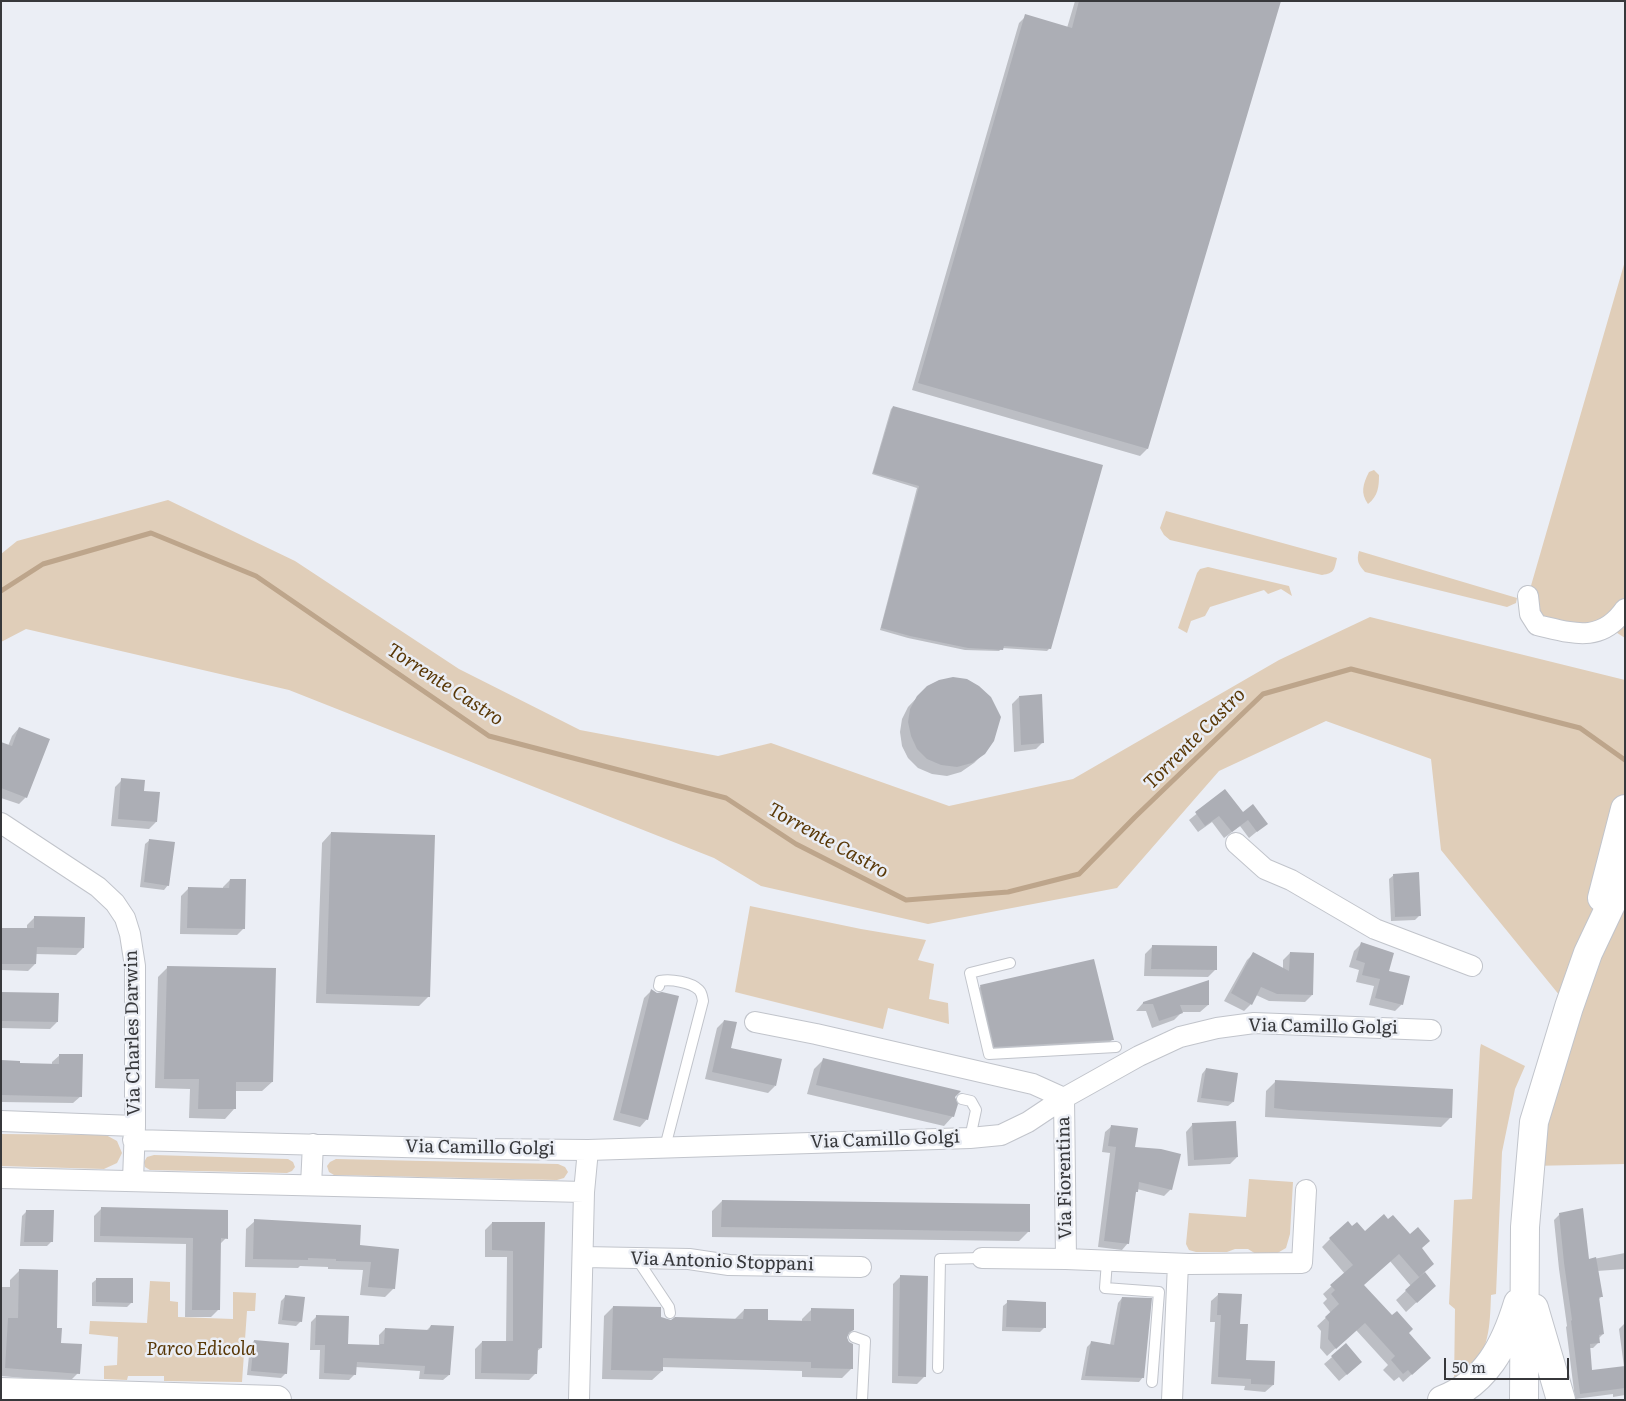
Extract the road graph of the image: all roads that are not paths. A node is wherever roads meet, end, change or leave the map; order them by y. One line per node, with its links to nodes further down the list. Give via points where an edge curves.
1 (1528, 596): 2 (street, via 1530,614 1537,625 1574,634 1593,633 1608,627)
2 (1625, 609)
3 (1622, 819): 7 (main road)
4 (1, 823): 17 (street, Via Charles Darwin, via 98,887 125,918 135,966)
5 (1236, 843): 9 (street, via 1265,869 1291,880 1375,929)
6 (1625, 875): 7 (main road)
7 (1588, 953): 34 (main road, via 1534,1122 1525,1227)
8 (1010, 963): 13 (lane, via 970,973 989,1054)
9 (1472, 966)
10 (659, 986): 20 (lane, via 660,981 668,979 694,986 701,991 703,1000)
11 (755, 1022): 14 (street, via 1033,1084)
12 (1431, 1030): 14 (street, Via Camillo Golgi, via 1254,1023 1217,1028 1180,1037)
13 (1116, 1047)
14 (1064, 1098): 18 (street, Via Camillo Golgi, via 1001,1135); 30 (street, Via Fiorentina)
15 (962, 1099): 18 (lane, via 971,1101 976,1110)
16 (1, 1121): 17 (street, Via Charles Darwin)
17 (134, 1133): 19 (street, Via Camillo Golgi); 23 (street, Via Charles Darwin)
18 (970, 1138): 20 (street, Via Camillo Golgi)
19 (312, 1144): 21 (street, Via Camillo Golgi); 24 (street)
20 (665, 1147): 21 (street, Via Camillo Golgi)
21 (588, 1150): 26 (street)
22 (1, 1178): 23 (street)
23 (133, 1180): 24 (street)
24 (310, 1185): 26 (street)
25 (1306, 1190): 32 (street, Via Fiorentina, via 1302,1263)
26 (584, 1192): 27 (street)
27 (582, 1257): 29 (street, Via Antonio Stoppani); 43 (street)
28 (982, 1258): 30 (street, Via Fiorentina); 38 (lane, via 940,1258)
29 (637, 1259): 33 (street, Via Antonio Stoppani, via 689,1259 729,1265); 36 (lane, via 670,1307)
30 (1066, 1259): 31 (street, Via Fiorentina)
31 (1107, 1261): 32 (street, Via Fiorentina); 35 (lane, via 1105,1288 1160,1292)
32 (1178, 1264): 35 (street)
33 (861, 1267)
34 (1526, 1280): 46 (main road, via 1510,1330 1488,1369 1467,1387); 47 (main road); 48 (main road)
35 (1167, 1309): 39 (lane); 45 (street)
36 (670, 1313)
37 (854, 1337): 44 (lane, via 865,1341)
38 (938, 1368)
39 (1152, 1382)
40 (1, 1392): 41 (main road)
41 (46, 1396): 42 (main road, via 92,1388)
42 (277, 1400)
43 (579, 1400)
44 (862, 1400)
45 (1172, 1400)
46 (1442, 1400)
47 (1524, 1400)
48 (1561, 1400)

